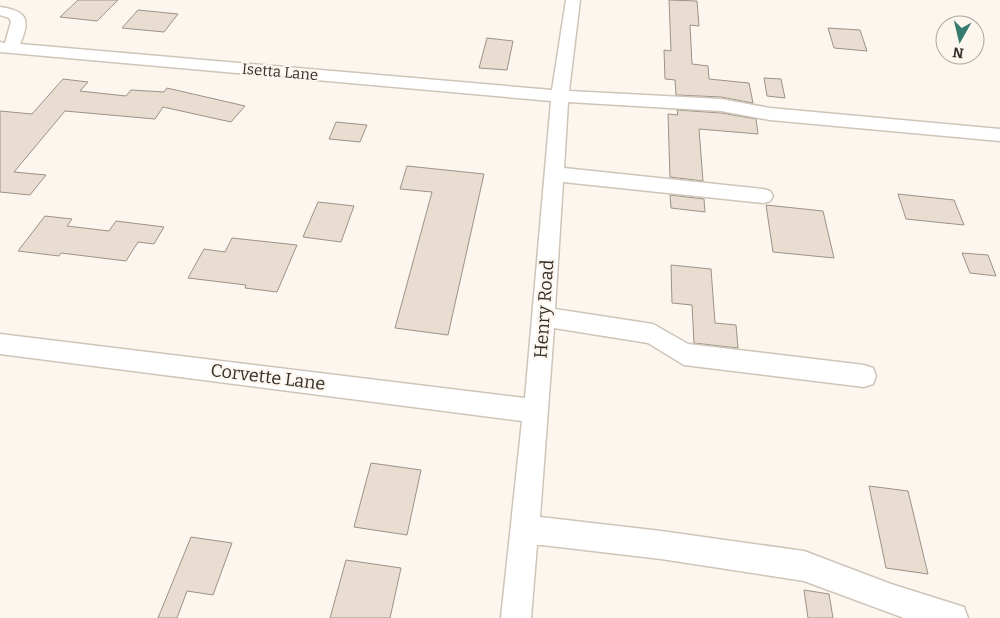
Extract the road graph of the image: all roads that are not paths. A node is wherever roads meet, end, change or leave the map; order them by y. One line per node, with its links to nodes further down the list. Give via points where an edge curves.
1 (573, 0): 4 (street, Henry Road)
2 (0, 11): 3 (street, via 13,14 19,21 20,27)
3 (7, 48): 4 (street, Isetta Lane)
4 (560, 96): 5 (street, Isetta Lane, via 721,105 770,114); 6 (street, Henry Road)
5 (1000, 134)
6 (554, 174): 7 (street); 8 (street, Henry Road)
7 (763, 196)
8 (543, 318): 10 (street, via 653,334 684,354); 11 (street, Henry Road)
9 (0, 344): 11 (street, Corvette Lane)
10 (864, 376)
11 (536, 411): 12 (street, Henry Road)
12 (524, 532): 13 (street, Henry Road); 14 (street, via 542,531 662,545 804,566)
13 (516, 618)
14 (953, 618)

